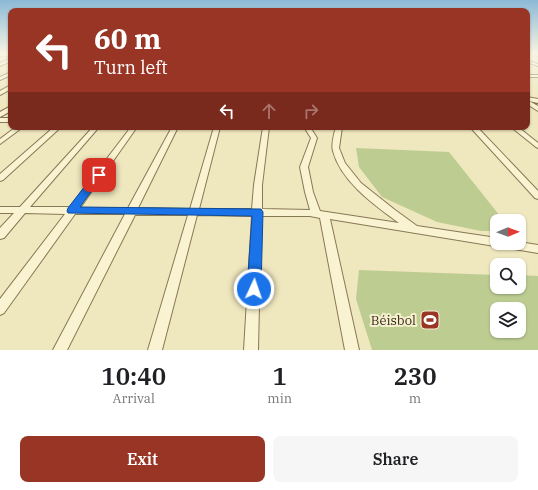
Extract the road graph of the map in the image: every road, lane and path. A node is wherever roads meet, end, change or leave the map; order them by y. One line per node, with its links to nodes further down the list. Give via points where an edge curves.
1 (16, 130): 12 (street)
2 (55, 130): 14 (street)
3 (93, 130): 17 (street)
4 (132, 130): 18 (street)
5 (172, 130): 19 (street)
6 (216, 130): 20 (street)
7 (266, 130): 21 (street, via 258,185)
8 (309, 130): 22 (street, via 314,138 304,167 308,192)
9 (338, 130): 23 (street, via 336,150 346,173 378,202)
10 (476, 130): 15 (street)
11 (518, 130): 13 (street)
12 (0, 142)
13 (538, 146)
14 (0, 178)
15 (538, 196)
16 (0, 210): 17 (street)
17 (22, 211): 18 (street); 24 (street)
18 (72, 211): 19 (street); 28 (street)
19 (131, 211): 20 (street); 29 (street)
20 (195, 212): 21 (street); 30 (street)
21 (258, 212): 22 (street); 31 (street)
22 (320, 215): 23 (street); 32 (street)
23 (415, 229): 25 (street)
24 (0, 235)
25 (490, 241)
26 (526, 247): 27 (street)
27 (538, 249)
28 (0, 309)
29 (60, 350)
30 (155, 350)
31 (251, 350)
32 (352, 350)

